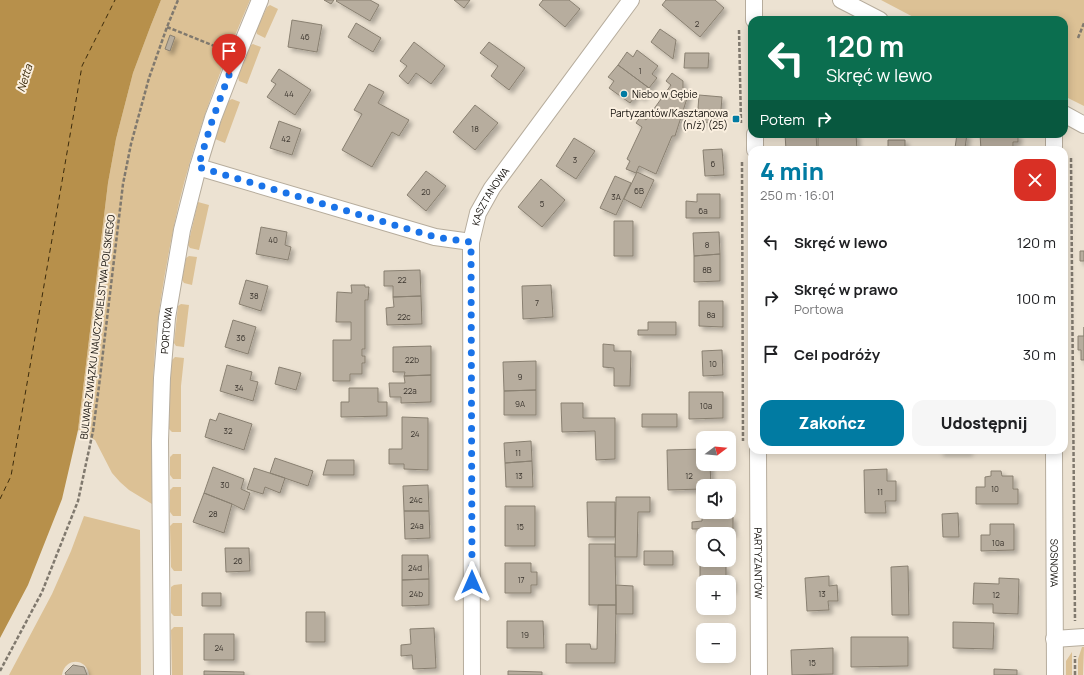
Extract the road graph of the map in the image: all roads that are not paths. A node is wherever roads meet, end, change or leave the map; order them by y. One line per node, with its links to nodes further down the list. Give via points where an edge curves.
1 (260, 0): 9 (street, PORTOWA, via 213,118)
2 (631, 0): 10 (street, KASZTANOWA, via 492,188 478,212)
3 (754, 0): 5 (street)
4 (841, 0): 6 (street)
5 (754, 16)
6 (872, 16)
7 (1068, 116): 8 (street)
8 (1084, 125)
9 (198, 167): 10 (street, via 435,237); 15 (street, PORTOWA, via 182,230 164,348 160,441)
10 (471, 242): 16 (street, KASZTANOWA)
11 (750, 454): 17 (street, PARTYZANTÓW)
12 (1054, 454): 13 (street, SOSNOWA)
13 (1054, 638): 14 (street); 18 (street, SOSNOWA)
14 (1080, 638)
15 (162, 675)
16 (472, 675)
17 (759, 675)
18 (1055, 675)

